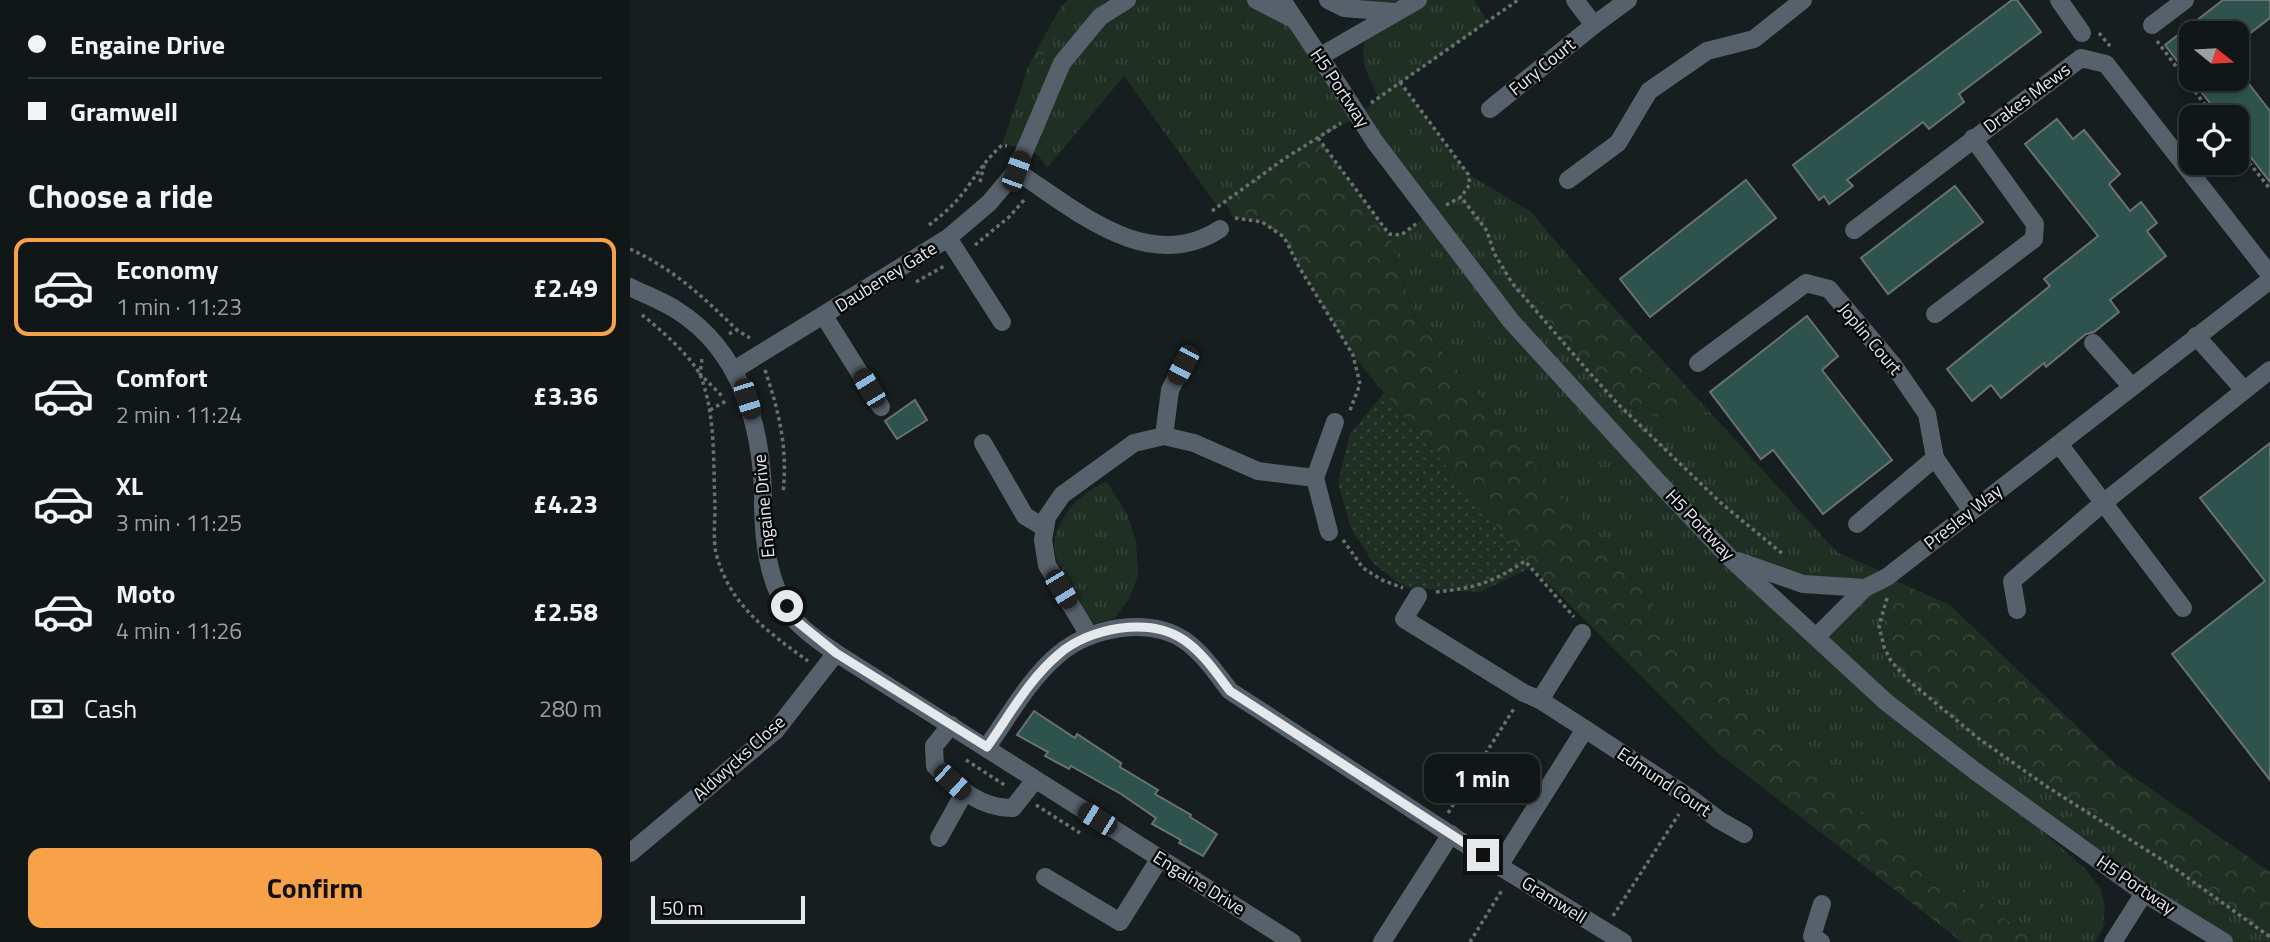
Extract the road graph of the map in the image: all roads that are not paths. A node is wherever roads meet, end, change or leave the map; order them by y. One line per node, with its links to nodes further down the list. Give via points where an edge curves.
1 (1127, 0): 19 (street, Daubeney Gate, via 1100,18 1062,63)
2 (1256, 0): 12 (street)
3 (1282, 0): 12 (street, H5 Portway)
4 (1328, 0): 11 (street, via 1344,8)
5 (1418, 0): 11 (street)
6 (1575, 0): 13 (street)
7 (1628, 0): 13 (street, Fury Court)
8 (1803, 0): 20 (street, via 1754,38 1707,51 1649,91 1618,143)
9 (2059, 0): 15 (street)
10 (2185, 0): 14 (street)
11 (1395, 12): 16 (street)
12 (1295, 20): 16 (street, H5 Portway)
13 (1594, 25): 17 (street, Fury Court)
14 (2152, 25)
15 (2082, 33)
16 (1319, 57): 50 (street, H5 Portway, bridge, via 1375,142 1511,321)
17 (1490, 108)
18 (1973, 138): 22 (street, Drakes Mews); 24 (street, Drakes Mews, via 2081,58 2105,64); 27 (street, Drakes Mews, via 2035,224 2034,239)
19 (1016, 171): 21 (street, via 1113,233 1136,242 1188,244); 23 (street, Daubeney Gate, via 989,203)
20 (1567, 180)
21 (1220, 229)
22 (1854, 230)
23 (948, 238): 28 (street, Daubeney Gate); 29 (street, Daubeney Gate)
24 (2270, 275)
25 (2270, 280): 30 (street, Presley Way)
26 (630, 287): 34 (street, Engaine Drive, via 678,310 713,341)
27 (1935, 314)
28 (824, 316): 34 (street, Daubeney Gate); 38 (street, Daubeney Gate)
29 (1002, 322)
30 (2196, 336): 36 (street, Presley Way); 37 (street)
31 (2093, 343): 36 (street)
32 (1698, 363): 43 (street, Joplin Court, via 1806,283 1829,289 1894,366 1927,414)
33 (1183, 365): 40 (street, via 1170,390)
34 (734, 370): 58 (street, Engaine Drive, via 755,424 767,559 779,594 794,619)
35 (2270, 370): 37 (street)
36 (2132, 387): 42 (street, Presley Way)
37 (2244, 390): 45 (street)
38 (881, 407)
39 (1335, 422): 44 (street)
40 (1164, 436): 44 (street, via 1194,443 1258,471); 48 (street, via 1133,443 1062,495)
41 (984, 443): 48 (street, via 1025,516)
42 (2059, 444): 45 (street); 46 (street, Presley Way)
43 (1935, 458): 46 (street, Joplin Court); 47 (street)
44 (1315, 478): 49 (street)
45 (2103, 503): 53 (street); 54 (street, via 2012,581)
46 (1971, 510): 51 (street, Presley Way, via 1887,577)
47 (1857, 524)
48 (1045, 528): 56 (street, via 1047,565)
49 (1329, 532)
50 (1731, 559): 51 (street, via 1803,584); 57 (street, H5 Portway)
51 (1865, 588): 57 (street, Presley Way)
52 (1418, 596): 59 (street, Edmund Court, via 1400,625)
53 (2183, 608)
54 (2017, 610)
55 (1583, 633): 59 (street)
56 (1088, 635): 62 (street, Gramwell, via 1059,654); 65 (street, Gramwell, via 1150,627 1182,638 1204,657 1230,691)
57 (1816, 637): 72 (street, H5 Portway, via 1886,702 1965,764)
58 (836, 653): 60 (street, Engaine Drive); 68 (street, Aldwycks Close, via 776,730)
59 (1532, 696): 61 (street, Edmund Court)
60 (951, 725): 62 (street, Engaine Drive); 64 (street, via 934,747 935,766)
61 (1585, 729): 66 (street, Edmund Court); 70 (street)
62 (987, 747): 63 (street, Engaine Drive)
63 (1035, 780): 64 (street, via 1013,808 998,809); 69 (street, Engaine Drive)
64 (964, 793): 67 (street)
65 (1445, 831): 70 (street, Gramwell); 76 (street)
66 (1744, 834)
67 (939, 838)
68 (630, 853)
69 (1160, 858): 71 (street, via 1120,922); 75 (street, Engaine Drive)
70 (1506, 870): 77 (street, Gramwell)
71 (1045, 877)
72 (2144, 892): 78 (street); 79 (street, H5 Portway)
73 (1822, 904): 74 (street)
74 (1814, 940)
75 (1292, 942)
76 (1382, 942)
77 (1623, 942)
78 (2113, 942)
79 (2224, 942)

